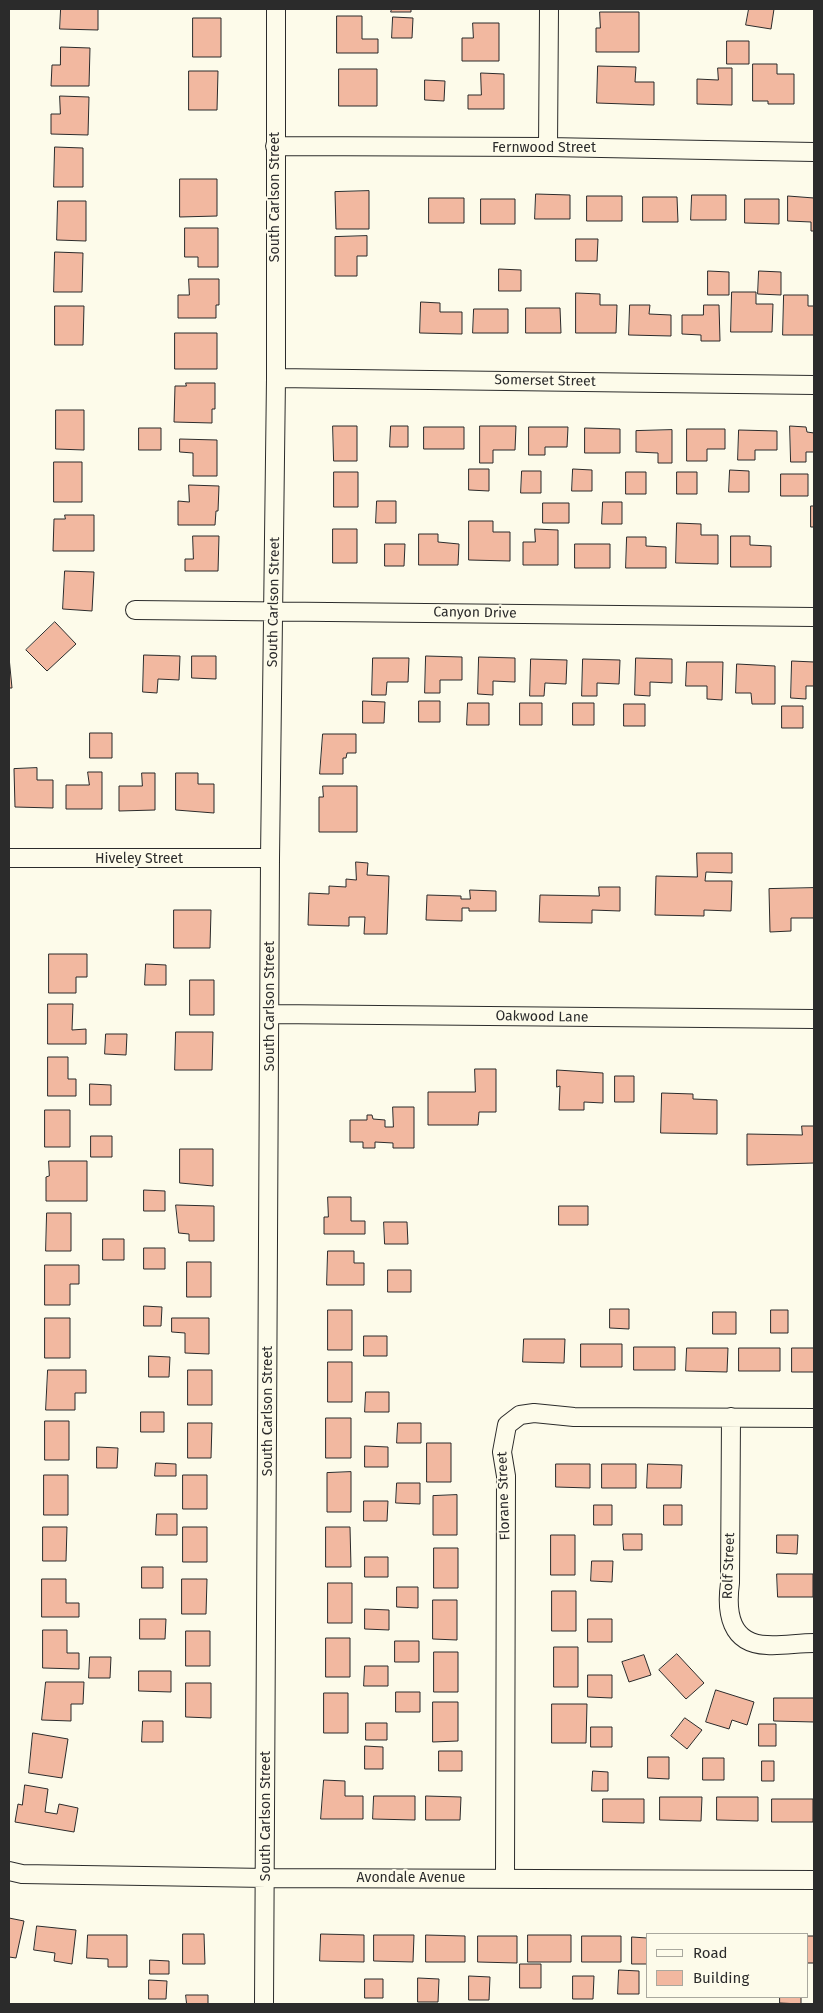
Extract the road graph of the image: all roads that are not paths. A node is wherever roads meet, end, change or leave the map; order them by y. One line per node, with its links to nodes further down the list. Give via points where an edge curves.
1 (276, 9): 3 (street, South Carlson Street)
2 (549, 9): 4 (street)
3 (275, 146): 4 (street, Fernwood Street); 6 (street, South Carlson Street)
4 (548, 147): 5 (street, Fernwood Street)
5 (814, 152)
6 (276, 378): 7 (street, Somerset Street); 9 (street, South Carlson Street)
7 (814, 384)
8 (135, 610): 9 (street, Canyon Drive)
9 (274, 611): 10 (street, Canyon Drive); 12 (street, South Carlson Street)
10 (814, 617)
11 (9, 858): 12 (street, Hiveley Street)
12 (270, 858): 13 (street, South Carlson Street)
13 (271, 1014): 14 (street, Oakwood Lane); 19 (street, South Carlson Street)
14 (814, 1019)
15 (731, 1418): 16 (street, Florane Street); 17 (street, Rolf Street, via 729,1618 737,1630 756,1643); 20 (street, Florane Street, via 574,1417 534,1413 520,1415 507,1425 502,1452 506,1476)
16 (814, 1418)
17 (814, 1643)
18 (9, 1871): 19 (street, Avondale Avenue, via 22,1874)
19 (266, 1878): 20 (street, Avondale Avenue); 22 (street, South Carlson Street)
20 (505, 1878): 21 (street, Avondale Avenue)
21 (814, 1880)
22 (264, 2004)

